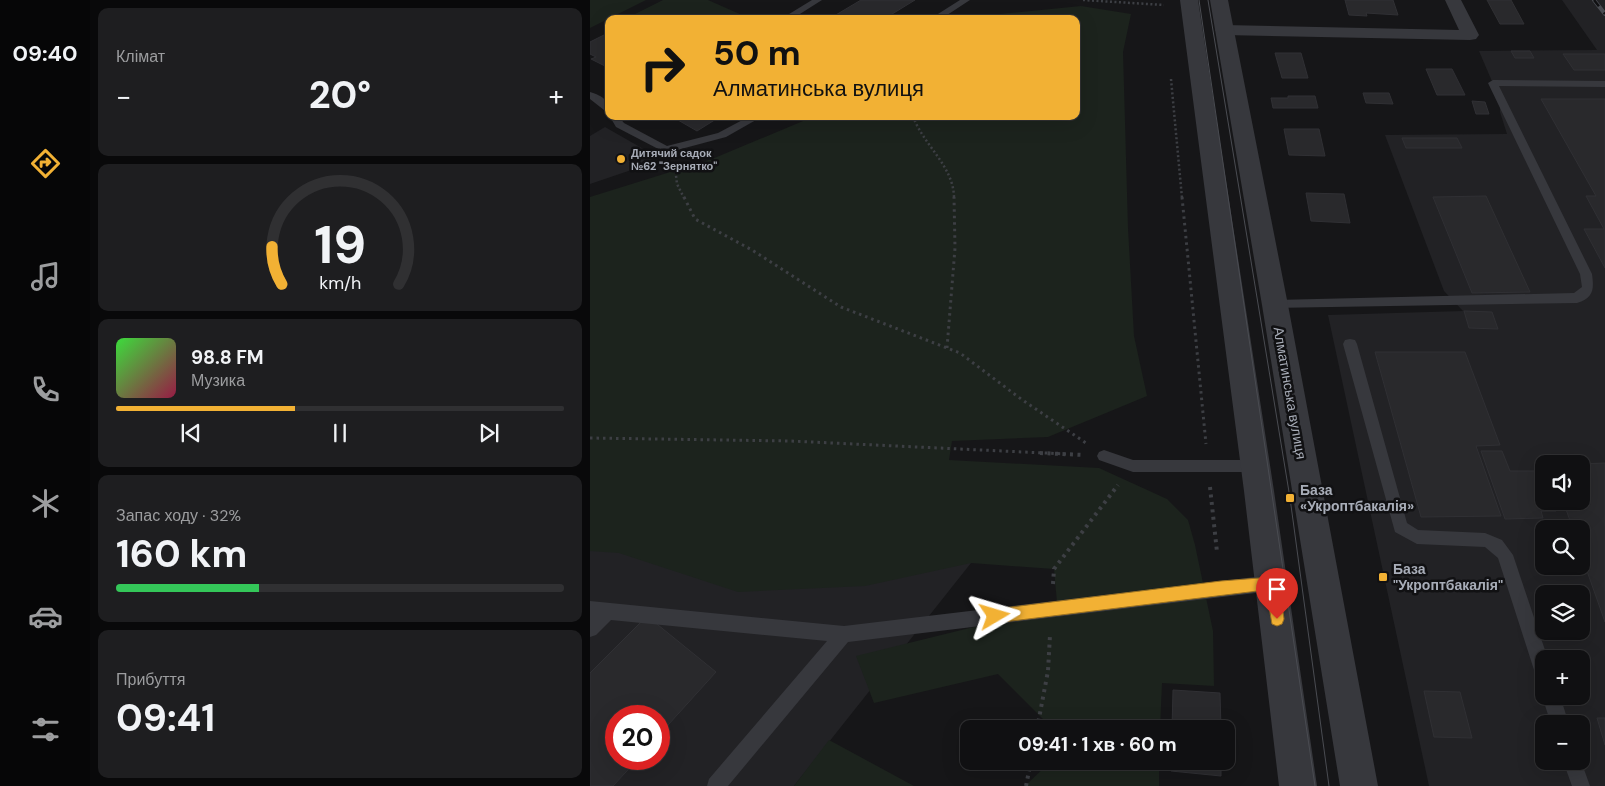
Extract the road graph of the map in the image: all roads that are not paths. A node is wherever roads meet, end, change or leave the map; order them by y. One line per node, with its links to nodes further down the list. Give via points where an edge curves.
1 (818, 0): 6 (lane)
2 (966, 0): 7 (lane)
3 (1189, 0): 19 (street)
4 (1219, 0): 8 (street, Алматинська вулиця)
5 (1454, 0): 8 (street, via 1470,35)
6 (792, 15)
7 (941, 15)
8 (1224, 30): 16 (street, Алматинська вулиця)
9 (1605, 84): 16 (lane, via 1493,83 1586,274 1588,289 1577,298)
10 (590, 95): 11 (lane)
11 (601, 102): 12 (lane); 13 (lane)
12 (605, 106)
13 (590, 107)
14 (616, 120): 15 (lane, via 666,150 722,135)
15 (750, 120)
16 (1275, 305): 29 (street, Алматинська вулиця)
17 (1350, 344): 25 (lane, via 1400,527 1417,537 1485,540 1501,548)
18 (1104, 456): 19 (lane, via 1133,466)
19 (1254, 466): 20 (street)
20 (1272, 583): 24 (lane); 28 (street)
21 (590, 609): 22 (lane)
22 (608, 612): 23 (lane); 24 (lane)
23 (590, 629)
24 (844, 634): 27 (lane)
25 (1536, 650)
26 (1575, 770): 30 (lane)
27 (716, 786)
28 (1298, 786)
29 (1359, 786)
30 (1580, 786)

